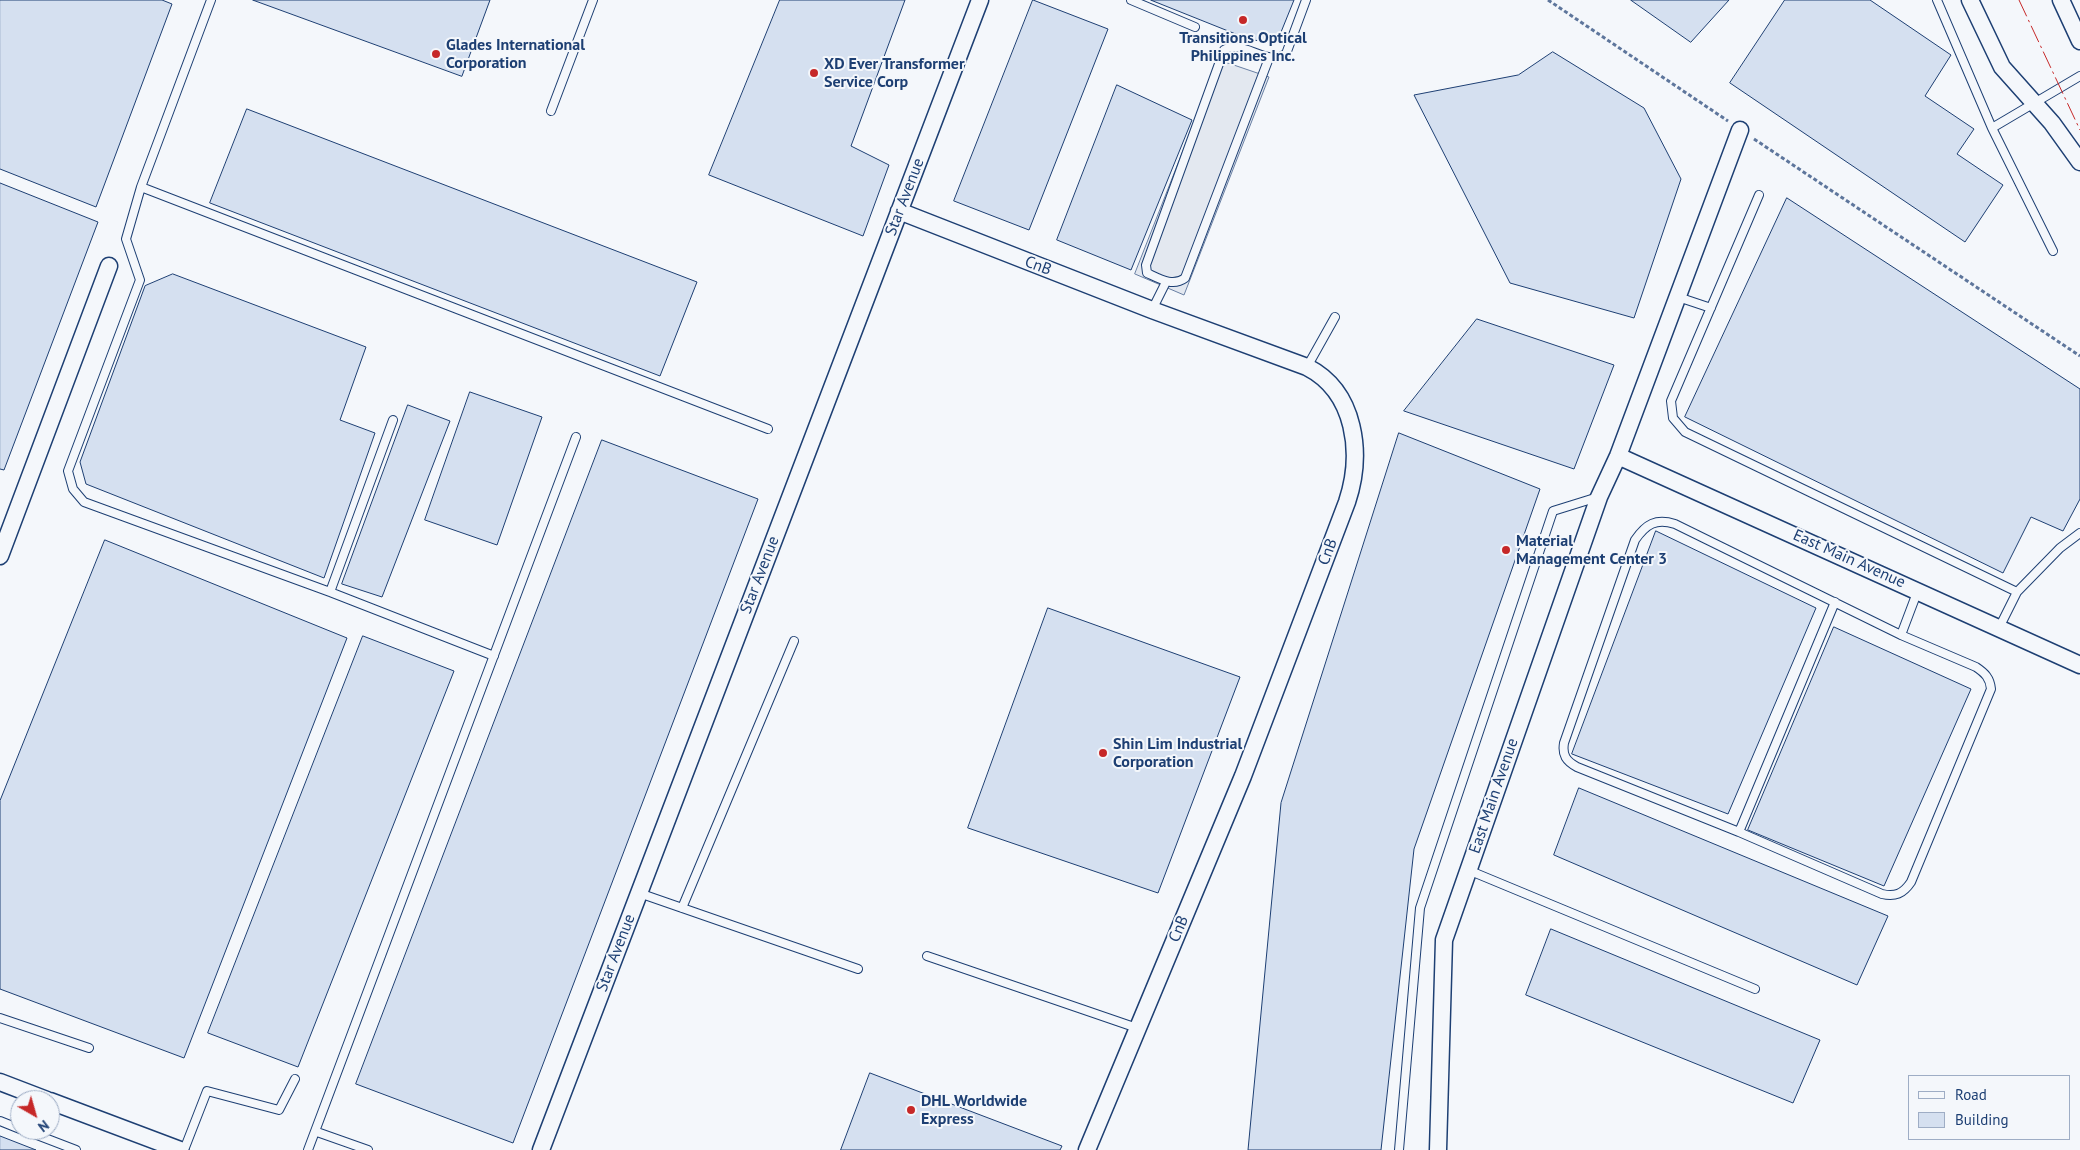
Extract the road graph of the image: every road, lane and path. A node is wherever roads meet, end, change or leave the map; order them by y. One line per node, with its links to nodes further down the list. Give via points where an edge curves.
1 (211, 0): 19 (lane)
2 (593, 0): 15 (lane)
3 (980, 0): 21 (street, Star Avenue)
4 (1131, 0): 10 (lane)
5 (1306, 0): 12 (lane, via 1286,54)
6 (1548, 0): 17 (path)
7 (1937, 0): 16 (lane)
8 (1970, 0): 14 (street, via 2002,67)
9 (2061, 0): 11 (street)
10 (1195, 27)
11 (2080, 41)
12 (1269, 58): 24 (lane, via 1185,278 1180,282); 24 (lane, via 1234,46 1224,50 1146,265 1147,273)
13 (2080, 76): 14 (lane)
14 (2035, 103): 16 (lane); 18 (street)
15 (550, 111)
16 (1992, 128): 22 (lane)
17 (1740, 130): 25 (street, East Main Avenue); 29 (path)
18 (2080, 162)
19 (142, 187): 32 (lane); 39 (lane, via 126,239 140,280 68,471 73,488 84,502)
20 (1759, 194): 26 (lane)
21 (899, 211): 27 (street, CnB); 49 (street, Star Avenue)
22 (2053, 251)
23 (109, 266): 37 (street)
24 (1166, 282): 27 (lane)
25 (1678, 297): 26 (lane); 34 (street, East Main Avenue)
26 (1711, 308): 40 (lane, via 1671,402 1673,418 1685,432)
27 (1152, 310): 30 (street, CnB)
28 (1335, 316): 30 (lane)
29 (2080, 356)
30 (1306, 367): 55 (street, CnB, via 1332,386 1348,413 1356,456 1351,491 1243,776)
31 (393, 420): 39 (lane)
32 (768, 428)
33 (576, 437): 45 (lane)
34 (1618, 456): 35 (street, East Main Avenue); 38 (street, East Main Avenue)
35 (1599, 497): 48 (street, East Main Avenue); 70 (lane, via 1553,511 1420,908)
36 (2080, 533): 40 (lane, via 2060,548)
37 (0, 556)
38 (1918, 590): 42 (street, East Main Avenue); 43 (lane)
39 (330, 592): 45 (lane)
40 (2017, 592): 42 (lane)
41 (1835, 602): 43 (lane); 47 (lane); 47 (lane, via 1675,524 1652,522 1634,540 1564,742 1565,758 1577,767)
42 (1999, 628): 46 (street, East Main Avenue)
43 (1901, 635): 47 (lane, via 1985,673 1991,689 1906,890 1891,896 1882,894)
44 (794, 641): 50 (lane)
45 (494, 656): 61 (lane)
46 (2080, 665)
47 (1739, 832)
48 (1468, 870): 53 (lane); 71 (street, East Main Avenue, via 1444,940)
49 (639, 893): 50 (lane); 68 (street, Star Avenue)
50 (682, 908): 52 (lane)
51 (927, 956): 55 (lane)
52 (858, 969)
53 (1754, 989)
54 (0, 1018): 56 (lane)
55 (1137, 1028): 69 (street, CnB)
56 (89, 1048)
57 (295, 1079): 65 (lane, via 279,1110 207,1091)
58 (0, 1082): 59 (street)
59 (20, 1090)
60 (60, 1105): 64 (street)
61 (317, 1132): 66 (lane); 67 (lane)
62 (50, 1140): 63 (lane)
63 (76, 1150)
64 (180, 1150)
65 (184, 1150)
66 (308, 1150)
67 (368, 1150)
68 (541, 1150)
69 (1087, 1150)
70 (1399, 1150)
71 (1438, 1150)

